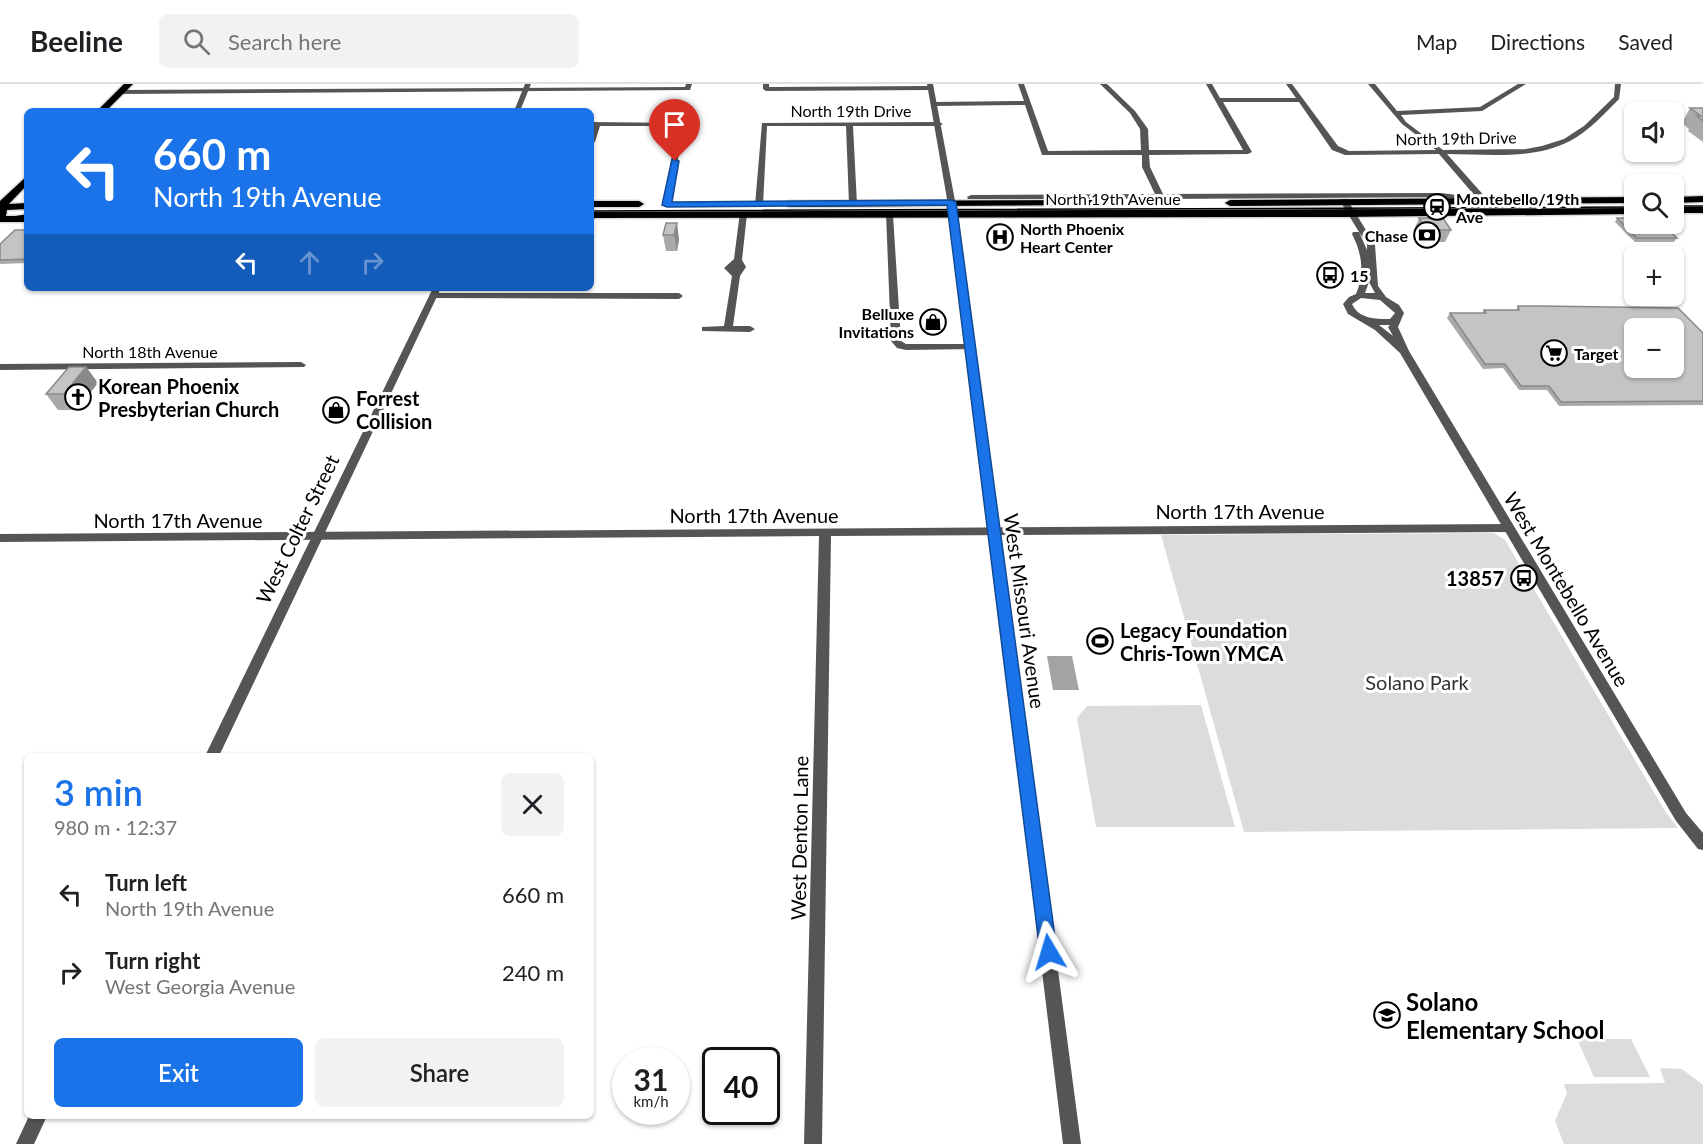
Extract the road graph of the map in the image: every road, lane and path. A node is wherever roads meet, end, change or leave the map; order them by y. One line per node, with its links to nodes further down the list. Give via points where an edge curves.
1 (129, 84): 19 (main road)
2 (229, 84): 18 (street)
3 (1021, 84): 22 (street)
4 (1103, 84): 31 (street, via 1141,123 1147,139)
5 (1209, 84): 20 (street)
6 (1289, 84): 21 (street)
7 (1371, 84): 26 (street)
8 (1523, 84): 26 (street, via 1482,109)
9 (1618, 84): 30 (street, North 19th Drive, via 1617,98 1570,140 1555,147)
10 (609, 86): 11 (street); 16 (street)
11 (688, 86)
12 (845, 86): 13 (street); 17 (street)
13 (930, 86): 23 (street, West Missouri Avenue)
14 (327, 87): 15 (street); 18 (street)
15 (428, 87): 16 (street)
16 (527, 87): 25 (street)
17 (766, 87)
18 (223, 90): 19 (street)
19 (121, 92): 24 (main road)
20 (1218, 100): 21 (street); 31 (street, via 1248,152)
21 (1300, 100): 30 (street, North 19th Drive, via 1340,152)
22 (1027, 103): 23 (street); 31 (street, via 1045,153)
23 (934, 104): 29 (street, West Missouri Avenue)
24 (104, 108)
25 (518, 108)
26 (1395, 113): 30 (street)
27 (594, 124): 47 (street, via 682,124)
28 (849, 124): 29 (street, North 19th Drive); 46 (street); 48 (street, North 19th Drive, via 764,124)
29 (939, 124): 44 (street, West Missouri Avenue)
30 (1442, 152): 43 (street)
31 (1146, 153): 37 (street, via 1146,167)
32 (24, 172): 34 (main road)
33 (24, 183): 50 (main road)
34 (0, 192)
35 (24, 192): 50 (main road)
36 (971, 197): 37 (street, North 19th Avenue)
37 (1161, 199): 41 (main road, North 19th Avenue); 42 (street, North 19th Avenue, via 1441,195); 44 (main road, North 19th Avenue)
38 (1703, 199): 40 (main road)
39 (1624, 200): 43 (main road, North 19th Avenue)
40 (1684, 200)
41 (1340, 201): 42 (main road, North 19th Avenue); 55 (street)
42 (1459, 201): 43 (main road, North 19th Avenue)
43 (1484, 201)
44 (951, 202): 46 (main road, North 19th Avenue); 58 (street, West Missouri Avenue)
45 (594, 204): 47 (main road, North 19th Avenue)
46 (853, 204): 48 (main road, North 19th Avenue)
47 (667, 205): 48 (main road, North 19th Avenue)
48 (759, 205)
49 (24, 206): 50 (main road)
50 (4, 209): 59 (main road, via 12,219)
51 (1684, 210): 52 (main road)
52 (1703, 210)
53 (1624, 211): 55 (main road, North 19th Avenue)
54 (743, 214): 56 (main road, North 19th Avenue); 57 (main road, North 19th Avenue); 67 (street, via 738,260 742,267 736,276)
55 (1348, 214): 58 (main road, North 19th Avenue); 62 (street, via 1362,246 1365,284); 63 (street, via 1371,245 1374,286)
56 (594, 215)
57 (889, 215): 58 (main road, North 19th Avenue); 69 (street, via 896,341 900,346)
58 (954, 215): 69 (street, West Missouri Avenue)
59 (24, 219)
60 (435, 292): 61 (street); 76 (street, West Colter Street)
61 (679, 296)
62 (1360, 296): 63 (street); 65 (street, West Montebello Avenue, via 1347,304 1356,316)
63 (1383, 299): 64 (street, via 1398,309)
64 (1397, 320): 65 (street); 70 (street, West Montebello Avenue, via 1393,327)
65 (1370, 322): 70 (street, West Montebello Avenue)
66 (705, 329): 67 (street)
67 (728, 329): 68 (street)
68 (750, 329)
69 (971, 347): 74 (street, West Missouri Avenue)
70 (1404, 351): 73 (street, West Montebello Avenue)
71 (301, 365): 72 (street, North 18th Avenue)
72 (0, 367)
73 (1509, 528): 74 (street, North 17th Avenue); 79 (street, West Montebello Avenue, via 1681,817)
74 (993, 530): 75 (street, North 17th Avenue); 83 (street, West Missouri Avenue)
75 (825, 533): 76 (street, North 17th Avenue); 82 (street, West Denton Lane)
76 (317, 537): 77 (street, North 17th Avenue); 78 (street, West Colter Street)
77 (0, 538)
78 (213, 753)
79 (1703, 844)
80 (37, 1119): 81 (street)
81 (25, 1144)
82 (813, 1144)
83 (1072, 1144)

